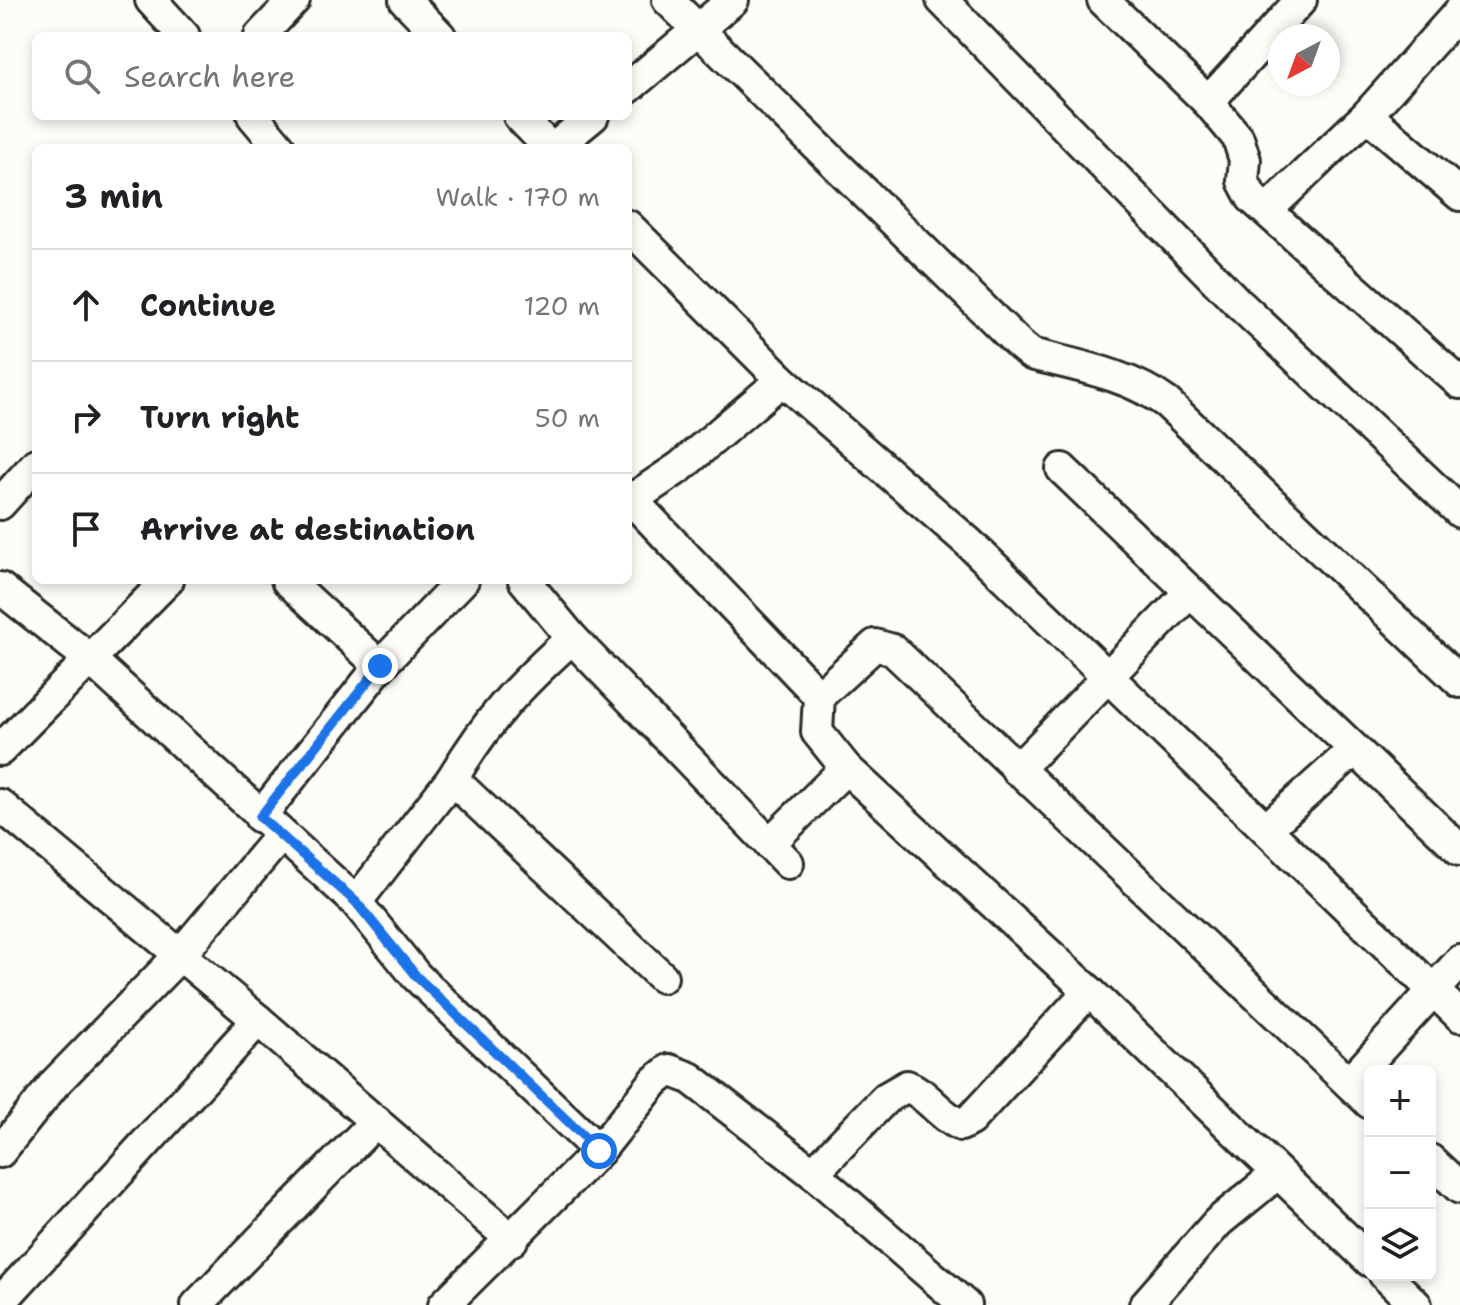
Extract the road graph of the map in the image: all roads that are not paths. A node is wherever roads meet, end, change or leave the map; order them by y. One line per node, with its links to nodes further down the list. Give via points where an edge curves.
1 (151, 0): 11 (street)
2 (294, 0): 12 (street)
3 (405, 0): 13 (street)
4 (668, 0): 10 (street)
5 (733, 0): 10 (street)
6 (942, 0): 33 (street, via 1236,301)
7 (1301, 0): 15 (street)
8 (1120, 6): 15 (street)
9 (1460, 11): 16 (street)
10 (698, 31): 14 (street); 44 (street, via 1019,344 1031,354 1121,378 1167,403)
11 (180, 32)
12 (264, 32)
13 (436, 32)
14 (632, 85)
15 (1208, 102): 24 (street, via 1238,138 1245,160 1243,181)
16 (1367, 115): 23 (street); 24 (street)
17 (256, 120): 20 (street)
18 (523, 120): 21 (street)
19 (588, 120): 22 (street)
20 (277, 144)
21 (548, 144)
22 (557, 144)
23 (1460, 195)
24 (1267, 210): 27 (street)
25 (632, 230): 26 (street)
26 (782, 380): 30 (street, via 680,467); 43 (street, via 968,542)
27 (1460, 383)
28 (32, 468): 32 (street)
29 (1062, 469): 39 (street)
30 (632, 497)
31 (632, 502): 45 (street)
32 (0, 504)
33 (1460, 512)
34 (164, 584): 41 (street)
35 (291, 584): 42 (street)
36 (459, 584): 42 (street)
37 (531, 584): 40 (street)
38 (0, 588): 41 (street)
39 (1190, 592): 43 (street); 47 (street)
40 (572, 638): 48 (street, via 779,853); 50 (street, via 483,727)
41 (90, 659): 46 (street); 52 (street)
42 (380, 666): 52 (street)
43 (1108, 678): 49 (street); 53 (street)
44 (1460, 682)
45 (819, 696): 48 (street, via 817,732); 49 (street, via 875,645 893,650)
46 (0, 750)
47 (1354, 750): 53 (street); 54 (street)
48 (846, 768): 60 (street)
49 (1017, 770): 63 (street)
50 (452, 779): 55 (street); 58 (street)
51 (0, 805): 56 (street)
52 (270, 826): 55 (street); 56 (street)
53 (1266, 829): 59 (street)
54 (1460, 850)
55 (356, 902): 65 (street, via 416,976)
56 (180, 955): 62 (street); 66 (street, via 55,1083)
57 (1460, 961): 59 (street)
58 (662, 977)
59 (1433, 990): 61 (street); 63 (street)
60 (1089, 991): 68 (street, via 970,1120 961,1125 945,1118 918,1090 907,1086 886,1098); 69 (street)
61 (1460, 1016)
62 (258, 1020): 64 (street); 74 (street)
63 (1360, 1093)
64 (376, 1121): 71 (street); 75 (street)
65 (599, 1151): 68 (street, via 669,1070 690,1078); 71 (street)
66 (0, 1152)
67 (1436, 1166): 70 (street)
68 (813, 1173): 77 (street)
69 (1278, 1173): 72 (street); 78 (street, via 1218,1222)
70 (1460, 1188)
71 (512, 1240): 76 (street)
72 (1364, 1255)
73 (1391, 1281): 79 (street)
74 (0, 1303)
75 (197, 1305)
76 (444, 1305)
77 (965, 1305)
78 (1145, 1305)
79 (1416, 1305)

